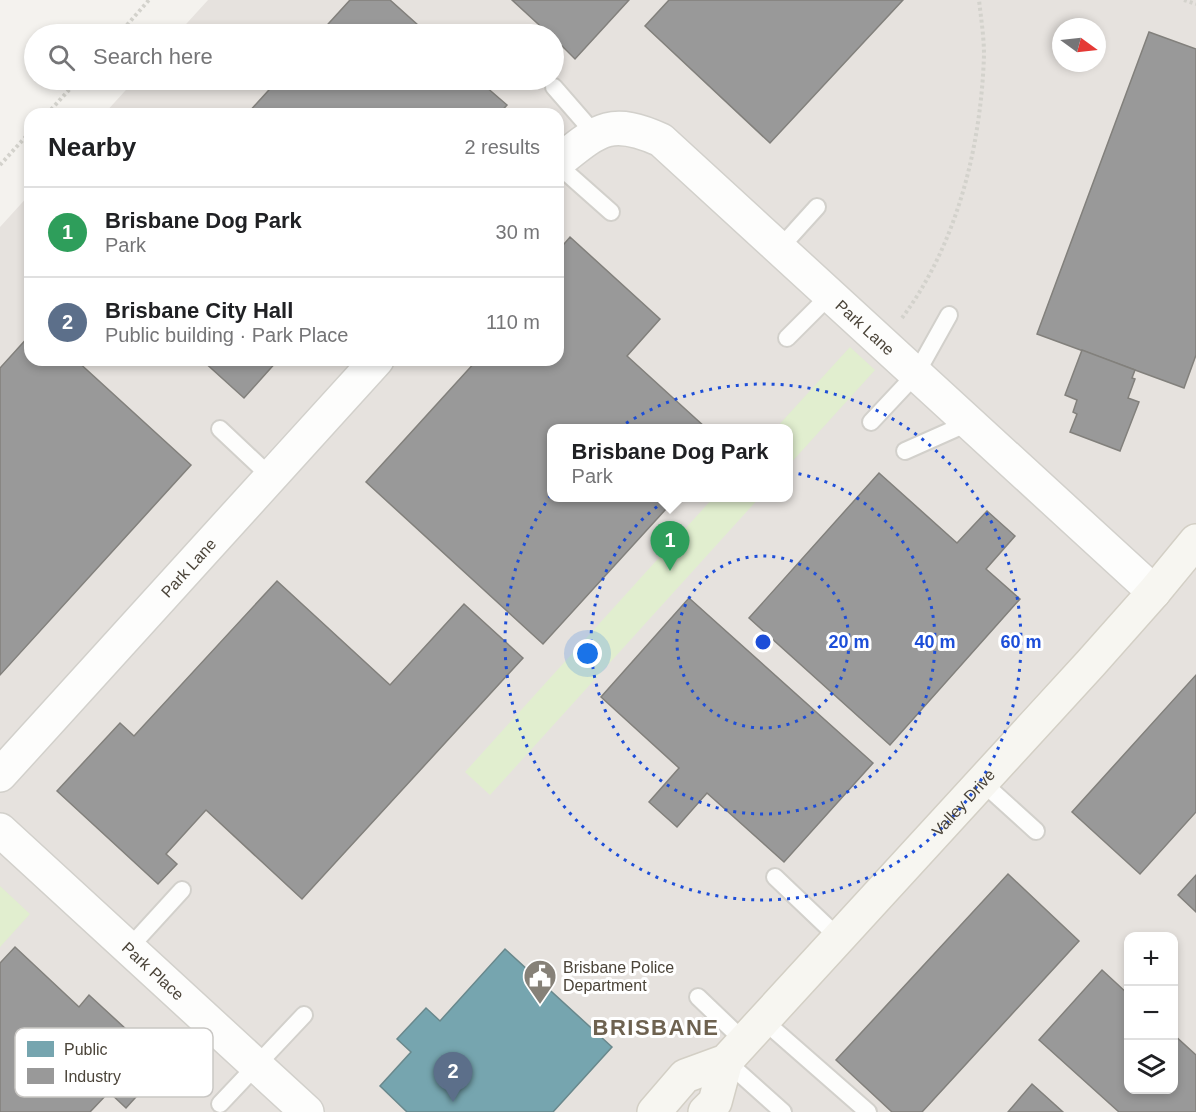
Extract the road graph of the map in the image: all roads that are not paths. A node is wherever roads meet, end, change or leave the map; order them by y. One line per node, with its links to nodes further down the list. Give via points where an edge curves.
1 (557, 90): 2 (lane)
2 (594, 133): 3 (street); 7 (street, Park Lane, via 617,128 639,130 661,140)
3 (564, 158)
4 (564, 169): 6 (lane)
5 (817, 207): 7 (lane)
6 (611, 212)
7 (779, 249): 8 (street, Park Lane)
8 (830, 295): 10 (lane); 12 (street, Park Lane)
9 (949, 315): 12 (lane)
10 (787, 338)
11 (372, 366): 17 (street, Park Lane)
12 (916, 374): 13 (lane); 14 (street, Park Lane)
13 (870, 422)
14 (968, 423): 16 (lane); 19 (street, Park Lane)
15 (220, 429): 17 (lane)
16 (905, 452)
17 (271, 477): 20 (street, Park Lane)
18 (1195, 545): 19 (main road, Valley Drive)
19 (1154, 592): 21 (main road, Valley Drive)
20 (3, 767)
21 (982, 782): 23 (lane); 26 (main road, Valley Drive)
22 (0, 830): 27 (street, Park Place)
23 (1036, 831)
24 (775, 878): 26 (lane)
25 (182, 890): 27 (lane)
26 (839, 938): 30 (main road, Valley Drive)
27 (129, 948): 31 (street, Park Place)
28 (698, 998): 30 (lane)
29 (304, 1016): 31 (lane)
30 (744, 1040): 34 (main road, Valley Drive, via 686,1076); 35 (main road, Valley Drive, via 715,1102); 36 (lane); 37 (lane)
31 (258, 1066): 32 (lane); 33 (street, Park Place)
32 (220, 1104)
33 (307, 1112)
34 (654, 1112)
35 (705, 1112)
36 (783, 1112)
37 (868, 1112)

